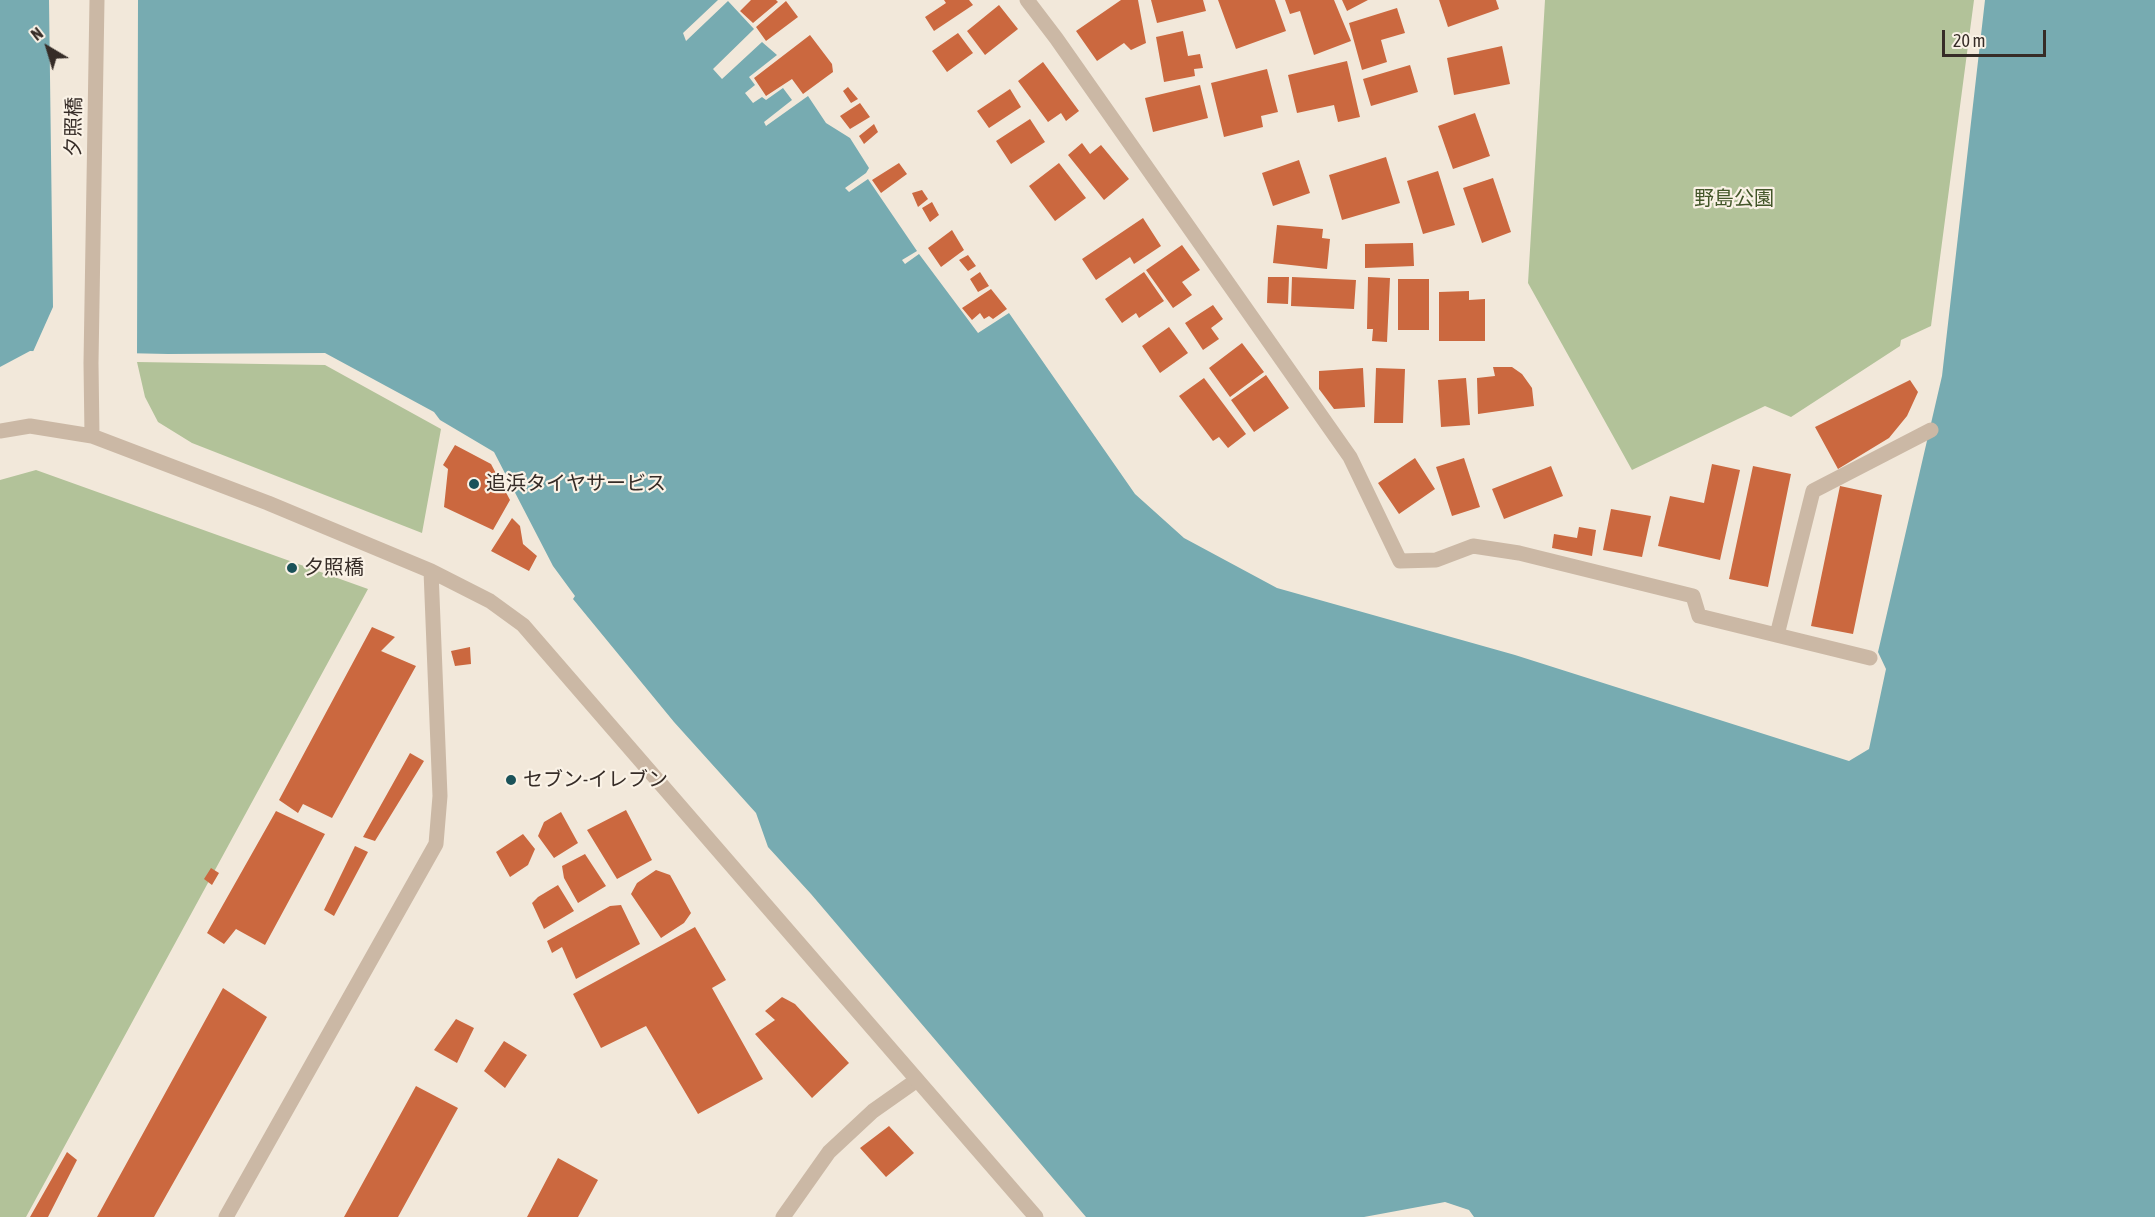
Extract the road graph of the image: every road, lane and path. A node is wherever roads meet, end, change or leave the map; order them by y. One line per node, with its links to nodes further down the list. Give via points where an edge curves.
1 (97, 0): 5 (street, 夕照橋)
2 (1027, 0): 7 (street, via 1350,458 1400,561 1436,560 1473,546 1519,553 1693,596 1699,616)
3 (1931, 430): 7 (street, via 1813,491)
4 (0, 431): 5 (street, via 30,426)
5 (92, 436): 6 (street, via 268,502)
6 (431, 571): 9 (street, via 490,601 523,626); 10 (street, via 440,796 436,844)
7 (1777, 635): 8 (street)
8 (1870, 658)
9 (916, 1080): 11 (street, via 873,1111 829,1152); 12 (street)
10 (226, 1217)
11 (783, 1217)
12 (1036, 1217)

